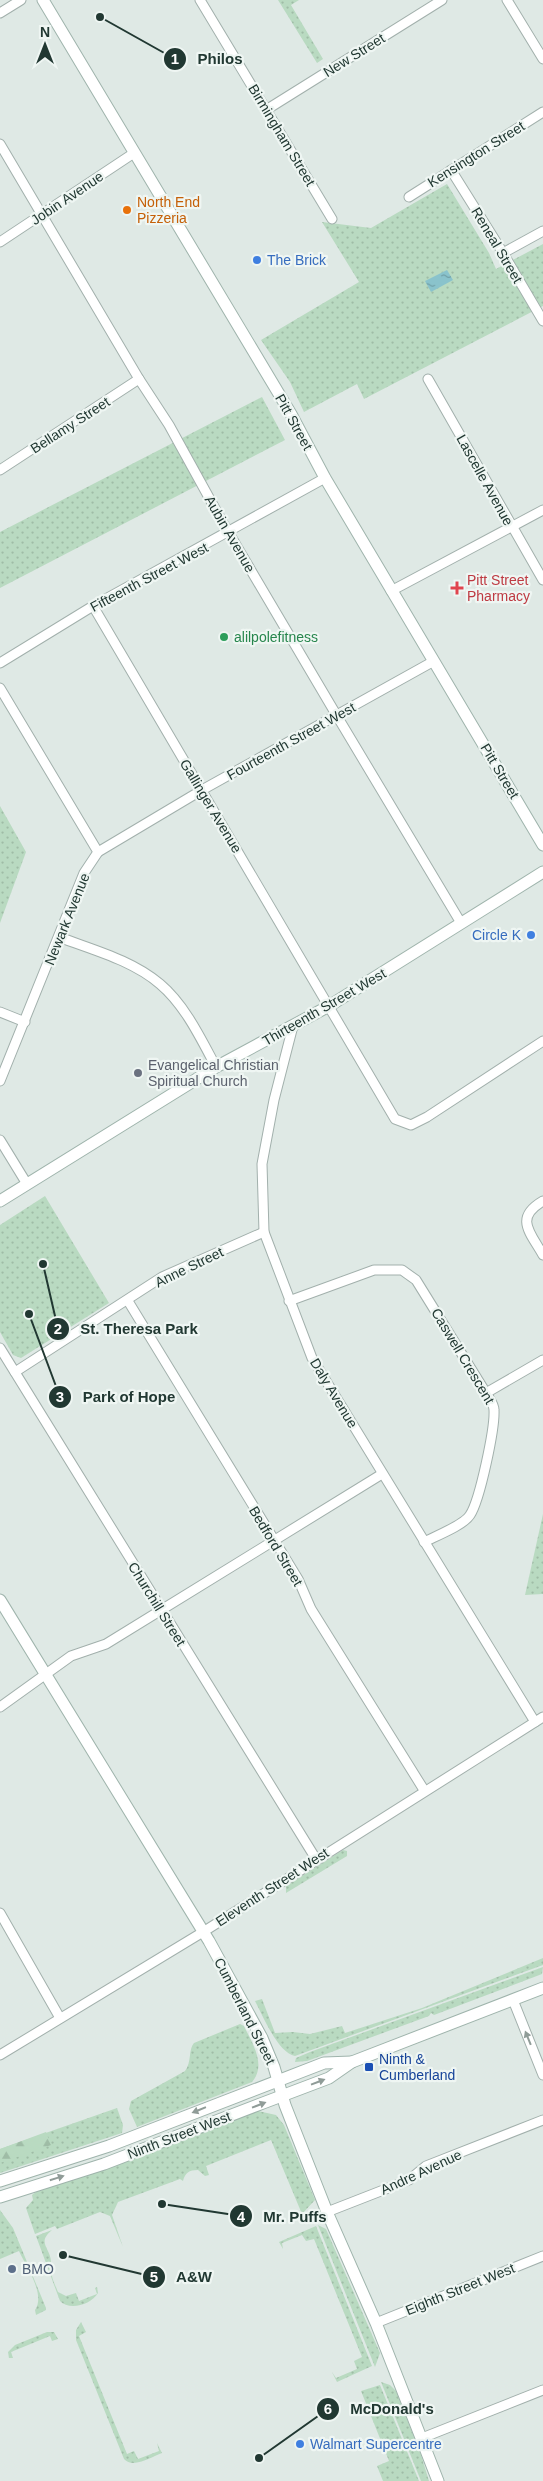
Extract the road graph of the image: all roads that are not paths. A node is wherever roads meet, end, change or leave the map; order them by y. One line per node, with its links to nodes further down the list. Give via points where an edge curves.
1 (21, 0): 6 (street)
2 (43, 0): 11 (street, Pitt Street)
3 (200, 0): 8 (street, Birmingham Street)
4 (442, 0): 8 (street, New Street)
5 (507, 0): 7 (street)
6 (0, 13)
7 (543, 59)
8 (266, 110): 15 (street, Birmingham Street)
9 (543, 112): 12 (street, Kensington Street)
10 (0, 144): 14 (street, Aubin Avenue)
11 (134, 153): 14 (street, Jobin Avenue); 23 (street, Pitt Street, via 291,414)
12 (451, 170): 13 (street, Kensington Street); 18 (street, Reneal Street)
13 (409, 197)
14 (42, 215): 17 (street, Jobin Avenue); 20 (street, Aubin Avenue)
15 (332, 219)
16 (543, 231): 18 (street)
17 (0, 242)
18 (503, 253): 19 (street, Reneal Street)
19 (543, 321)
20 (140, 379): 22 (street, Bellamy Street); 26 (street, Aubin Avenue)
21 (428, 379): 25 (street, Lascelle Avenue)
22 (0, 470)
23 (325, 478): 26 (street, Fifteenth Street West); 28 (street, Pitt Street)
24 (543, 510): 25 (street)
25 (511, 527): 27 (street, Lascelle Avenue); 28 (street)
26 (229, 533): 29 (street, Fifteenth Street West); 33 (street, Aubin Avenue)
27 (543, 580)
28 (391, 591): 30 (street, Pitt Street)
29 (93, 606): 31 (street, Fifteenth Street West); 34 (street, Gallinger Avenue)
30 (434, 661): 33 (street, Fourteenth Street West); 35 (street, Pitt Street)
31 (0, 663)
32 (0, 688): 37 (street)
33 (337, 716): 34 (street, Fourteenth Street West); 39 (street, Aubin Avenue)
34 (202, 790): 37 (street, Fourteenth Street West); 41 (street, Gallinger Avenue)
35 (538, 831): 36 (street, Pitt Street)
36 (543, 846)
37 (98, 852): 40 (street, Newark Avenue, via 84,873)
38 (543, 872): 39 (street, Thirteenth Street West)
39 (461, 923): 41 (street, Thirteenth Street West)
40 (59, 937): 43 (street, Newark Avenue); 46 (street, via 125,963 159,983 174,998)
41 (329, 1006): 44 (street, Thirteenth Street West); 45 (street, Gallinger Avenue, via 395,1119 411,1125)
42 (0, 1012): 43 (street)
43 (25, 1022): 47 (street, Newark Avenue)
44 (293, 1026): 46 (street, Thirteenth Street West); 52 (street, Daly Avenue, via 262,1164)
45 (543, 1041)
46 (216, 1067): 49 (street, Thirteenth Street West)
47 (0, 1081)
48 (0, 1140): 49 (street)
49 (27, 1184): 50 (street, Thirteenth Street West)
50 (0, 1201)
51 (543, 1201): 53 (street, via 531,1208 526,1221)
52 (264, 1232): 54 (street, Anne Street, via 162,1277); 55 (street, Daly Avenue)
53 (543, 1255)
54 (128, 1301): 58 (street, Anne Street); 61 (street, Bedford Street)
55 (289, 1301): 59 (street, Caswell Crescent, via 374,1270 402,1270 416,1280); 60 (street, Daly Avenue, via 312,1358)
56 (0, 1348): 58 (street, Churchill Street)
57 (543, 1360): 59 (street)
58 (15, 1372): 64 (street, Churchill Street)
59 (486, 1393): 62 (street, Caswell Crescent, via 494,1408 492,1428 479,1494 470,1516)
60 (382, 1474): 61 (street); 62 (street, Daly Avenue)
61 (274, 1541): 64 (street); 68 (street, Bedford Street, via 312,1609)
62 (424, 1542): 67 (street, Daly Avenue)
63 (0, 1600): 65 (street, Cumberland Street)
64 (162, 1611): 65 (street, via 106,1644 71,1656); 69 (street, Churchill Street)
65 (45, 1674): 66 (street); 71 (street, Cumberland Street)
66 (0, 1706)
67 (539, 1720): 68 (street, Eleventh Street West)
68 (424, 1790): 69 (street, Eleventh Street West)
69 (316, 1859): 71 (street, Eleventh Street West)
70 (0, 1913): 74 (street)
71 (203, 1932): 74 (street, Eleventh Street West); 78 (street, Cumberland Street, via 262,2038)
72 (543, 1988): 73 (street, Ninth Street West)
73 (513, 2000): 76 (street, Ninth Street West); 77 (street, one-way to 73)
74 (60, 2018): 75 (street, Eleventh Street West)
75 (0, 2055)
76 (352, 2062): 78 (street, Ninth Street West, via 324,2063); 79 (street, Ninth Street West, one-way to 76, via 329,2078)
77 (543, 2075)
78 (278, 2080): 79 (street, Cumberland Street); 81 (street, Ninth Street West, one-way to 81, via 109,2146)
79 (282, 2096): 82 (street, Ninth Street West, one-way to 79, via 104,2164); 83 (street, Cumberland Street)
80 (543, 2120): 83 (street, Andre Avenue, via 426,2166 409,2180)
81 (0, 2181)
82 (0, 2197)
83 (327, 2212): 85 (street, Cumberland Street)
84 (543, 2256): 85 (street, Eighth Street West)
85 (376, 2323): 87 (street, Cumberland Street)
86 (543, 2390): 87 (street)
87 (422, 2438): 88 (street, Cumberland Street)
88 (438, 2481)

